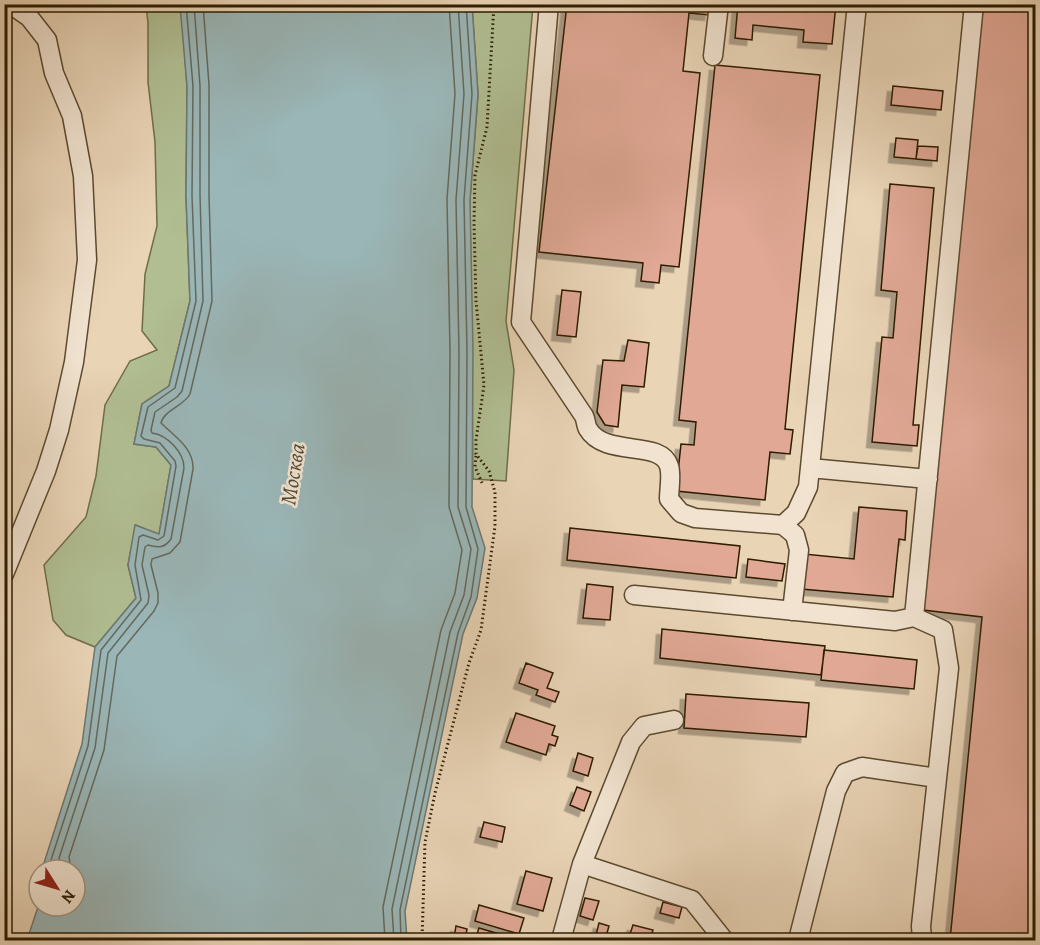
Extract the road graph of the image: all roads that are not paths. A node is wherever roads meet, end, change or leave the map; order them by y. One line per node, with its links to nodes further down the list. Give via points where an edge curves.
1 (5, 4): 10 (street, via 29,17 47,40 54,73 72,116 83,176 87,260 74,362 59,430)
2 (549, 4): 9 (street, via 521,322 597,439 653,452 665,459 670,467 669,499 681,513 695,518)
3 (719, 4): 6 (street)
4 (857, 4): 7 (street)
5 (974, 4): 8 (street)
6 (713, 56)
7 (810, 468): 8 (street); 9 (street, via 802,503)
8 (928, 479): 13 (street)
9 (783, 525): 12 (street, via 795,535 799,550)
10 (4, 574)
11 (634, 595): 12 (street)
12 (792, 611): 13 (street, via 895,621)
13 (914, 616): 15 (street, via 943,630 949,668)
14 (674, 720): 16 (street, via 644,726 631,742)
15 (937, 778): 19 (street, via 862,767 845,773 836,790); 20 (street)
16 (582, 864): 17 (street); 18 (street, via 692,900)
17 (561, 940)
18 (724, 940)
19 (798, 940)
20 (922, 940)

